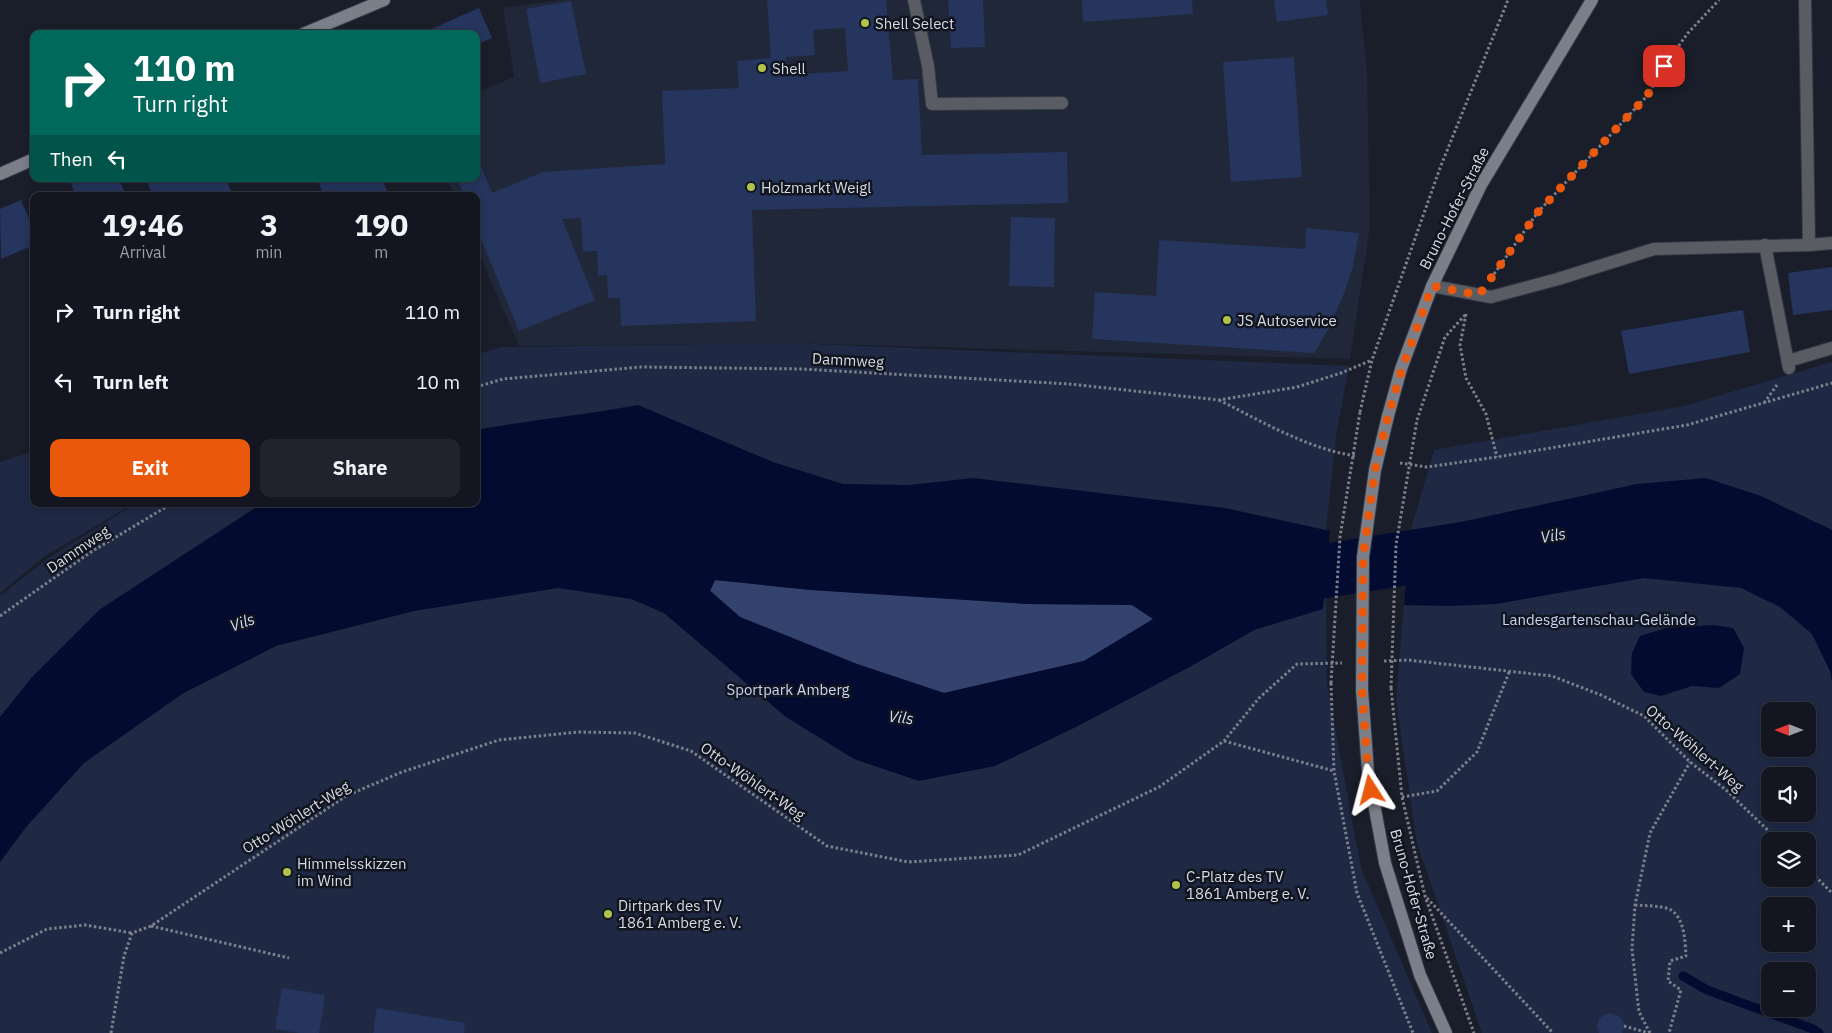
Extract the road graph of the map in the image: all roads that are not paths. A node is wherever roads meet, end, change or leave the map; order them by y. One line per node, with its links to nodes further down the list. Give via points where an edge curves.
1 (384, 0): 5 (main road)
2 (914, 0): 6 (lane, via 928,66 932,104)
3 (1592, 0): 12 (main road, Bruno-Hofer-Straße, via 1481,185)
4 (1805, 1): 11 (lane)
5 (313, 30)
6 (1062, 103)
7 (30, 160): 8 (main road)
8 (0, 174)
9 (1832, 243): 11 (lane)
10 (1765, 245): 11 (lane); 12 (lane, via 1654,249 1490,297); 13 (lane, via 1788,364)
11 (1809, 245)
12 (1432, 286): 14 (main road, Bruno-Hofer-Straße, bridge, via 1402,369 1375,470 1363,557 1362,690 1368,771 1385,863 1420,975)
13 (1832, 348)
14 (1446, 1033)

